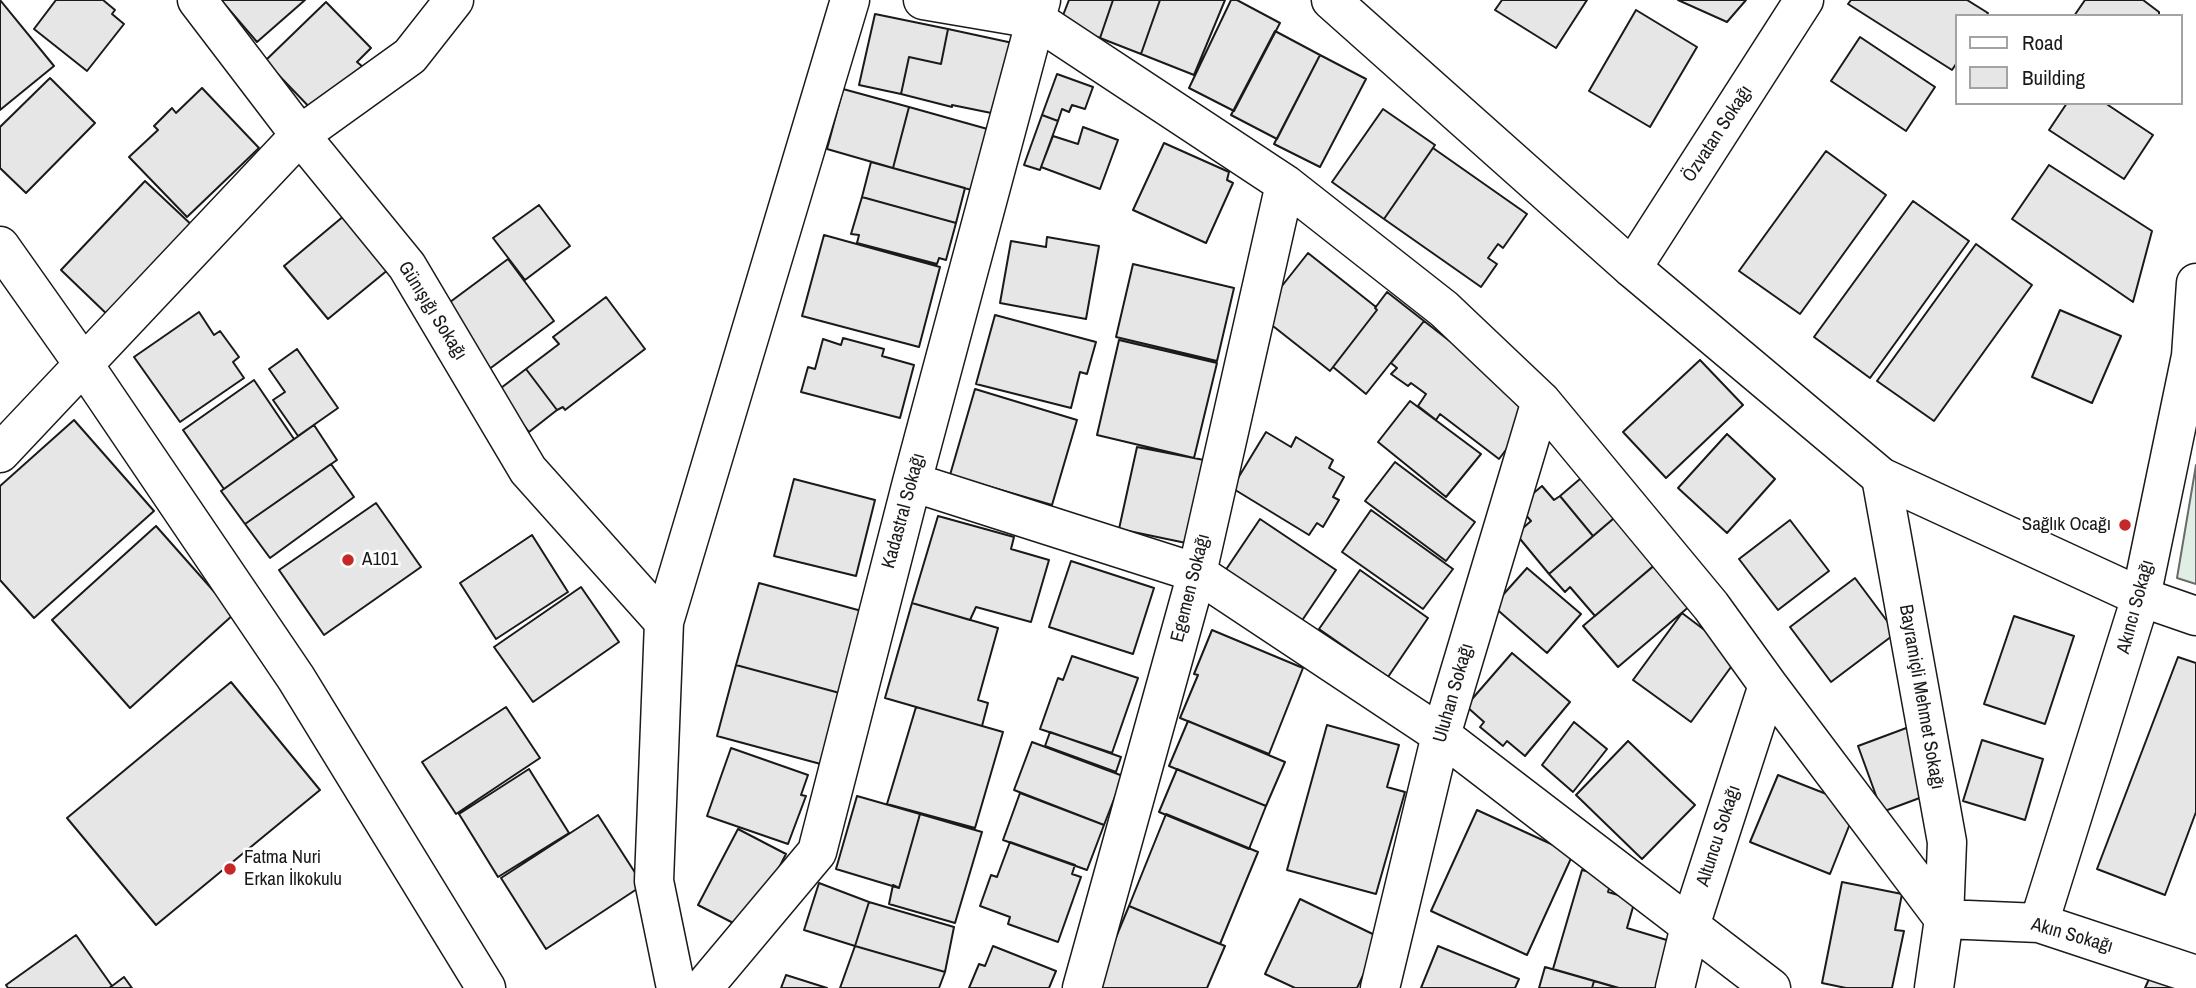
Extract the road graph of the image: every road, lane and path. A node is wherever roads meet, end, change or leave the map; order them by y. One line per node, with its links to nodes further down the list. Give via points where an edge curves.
1 (197, 0): 8 (street, Günışığı Sokağı)
2 (454, 0): 8 (street, via 410,56)
3 (850, 0): 22 (street)
4 (923, 0): 7 (street)
5 (1331, 0): 11 (street)
6 (1804, 0): 11 (street, Özvatan Sokağı)
7 (1038, 9): 9 (street); 18 (street, Kadastral Sokağı)
8 (300, 135): 14 (street); 22 (street, Günışığı Sokağı, via 407,266 528,470)
9 (1285, 184): 15 (street, via 1444,309); 19 (street, Egemen Sokağı)
10 (0, 246): 14 (street)
11 (1632, 268): 17 (street)
12 (2196, 282): 13 (street, Akıncı Sokağı)
13 (2193, 355): 20 (street, Akıncı Sokağı)
14 (84, 365): 16 (street); 29 (street, via 296,678)
15 (1541, 401): 23 (street, via 1711,606); 24 (street, Uluhan Sokağı)
16 (0, 453)
17 (1881, 477): 20 (street); 25 (street, Bayramiçli Mehmet Sokağı, via 1947,842)
18 (912, 482): 19 (street); 31 (street, Kadastral Sokağı, via 817,852)
19 (1197, 573): 24 (street); 32 (street, Egemen Sokağı)
20 (2141, 597): 21 (street); 26 (street, Akıncı Sokağı)
21 (2196, 616)
22 (664, 622): 30 (street, via 654,881)
23 (1768, 685): 25 (street); 27 (street, Altuncu Sokağı)
24 (1441, 735): 27 (street); 33 (street, Uluhan Sokağı)
25 (1944, 919): 26 (street, Akın Sokağı); 36 (street, Bayramiçli Mehmet Sokağı)
26 (2039, 923): 28 (street, Akın Sokağı)
27 (1690, 926): 34 (street, Altuncu Sokağı); 35 (street)
28 (2196, 975)
29 (486, 988)
30 (676, 988)
31 (704, 988)
32 (1082, 988)
33 (1380, 988)
34 (1675, 988)
35 (1771, 988)
36 (1934, 988)

